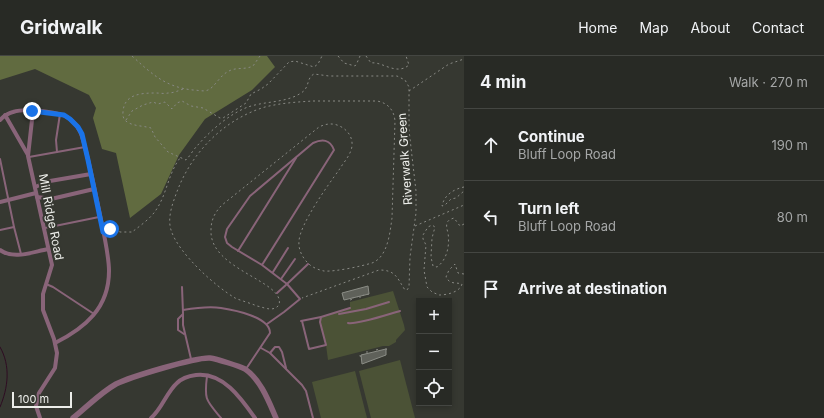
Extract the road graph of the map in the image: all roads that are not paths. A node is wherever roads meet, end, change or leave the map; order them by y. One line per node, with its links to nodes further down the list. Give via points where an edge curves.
1 (32, 111): 2 (street); 3 (street, via 14,111); 7 (street, Mill Ridge Road)
2 (60, 114): 5 (street, via 78,127); 6 (lane)
3 (5, 116): 4 (street); 7 (street, Mill Ridge Road)
4 (0, 120)
5 (85, 147): 6 (lane); 11 (street)
6 (57, 152): 7 (lane)
7 (28, 157): 12 (street, Mill Ridge Road)
8 (297, 157): 24 (lane); 24 (lane, via 250,196 227,229 227,243); 28 (lane, via 313,143 321,140 328,141 334,150)
9 (0, 159): 10 (lane)
10 (2, 172): 15 (lane)
11 (91, 174): 12 (street, via 50,181); 13 (street)
12 (35, 187): 14 (street, Mill Ridge Road)
13 (94, 189): 14 (street, via 51,199); 17 (street)
14 (36, 195): 15 (street); 19 (street, Mill Ridge Road)
15 (9, 200): 16 (street); 18 (lane)
16 (0, 202)
17 (100, 216): 19 (lane); 40 (street, via 109,270 100,306)
18 (14, 226): 20 (lane); 25 (lane)
19 (44, 228): 21 (street, Mill Ridge Road)
20 (0, 230)
21 (48, 248): 25 (street); 31 (street, Mill Ridge Road, via 52,265)
22 (288, 248): 29 (lane)
23 (0, 250): 25 (street, via 14,256)
24 (238, 251): 28 (lane)
25 (22, 254)
26 (295, 259): 30 (lane)
27 (308, 264): 32 (lane)
28 (262, 265): 29 (lane)
29 (273, 272): 30 (lane)
30 (281, 279): 32 (lane)
31 (46, 284): 40 (lane); 46 (street, Mill Ridge Road, via 43,310)
32 (287, 284): 34 (lane); 44 (lane, via 300,299)
33 (182, 286): 37 (lane)
34 (277, 293)
35 (389, 302): 41 (lane)
36 (350, 308): 41 (lane)
37 (183, 310): 39 (lane); 44 (lane, via 221,308 255,317)
38 (400, 311): 43 (lane)
39 (183, 313): 45 (lane); 45 (lane, via 178,319 178,330)
40 (94, 314): 46 (street, via 72,334)
41 (339, 314): 42 (lane)
42 (321, 317): 42 (lane, via 326,345 309,349 301,321)
43 (348, 323)
44 (267, 324): 47 (lane, via 270,333)
45 (185, 335): 49 (lane)
46 (55, 343): 53 (street, Mill Ridge Road, via 55,368 39,393 36,406)
47 (262, 348): 48 (lane); 50 (lane)
48 (270, 353): 51 (lane); 51 (lane, via 278,347 282,352)
49 (191, 361): 50 (street, via 210,358); 54 (street, via 116,384)
50 (245, 369): 58 (street, via 262,388)
51 (286, 370): 59 (lane, via 306,391)
52 (207, 375): 55 (street, via 192,375 180,381); 56 (lane, via 207,402); 57 (street, via 216,377 226,384)
53 (40, 418)
54 (73, 418)
55 (151, 418)
56 (221, 418)
57 (255, 418)
58 (276, 418)
59 (313, 418)

